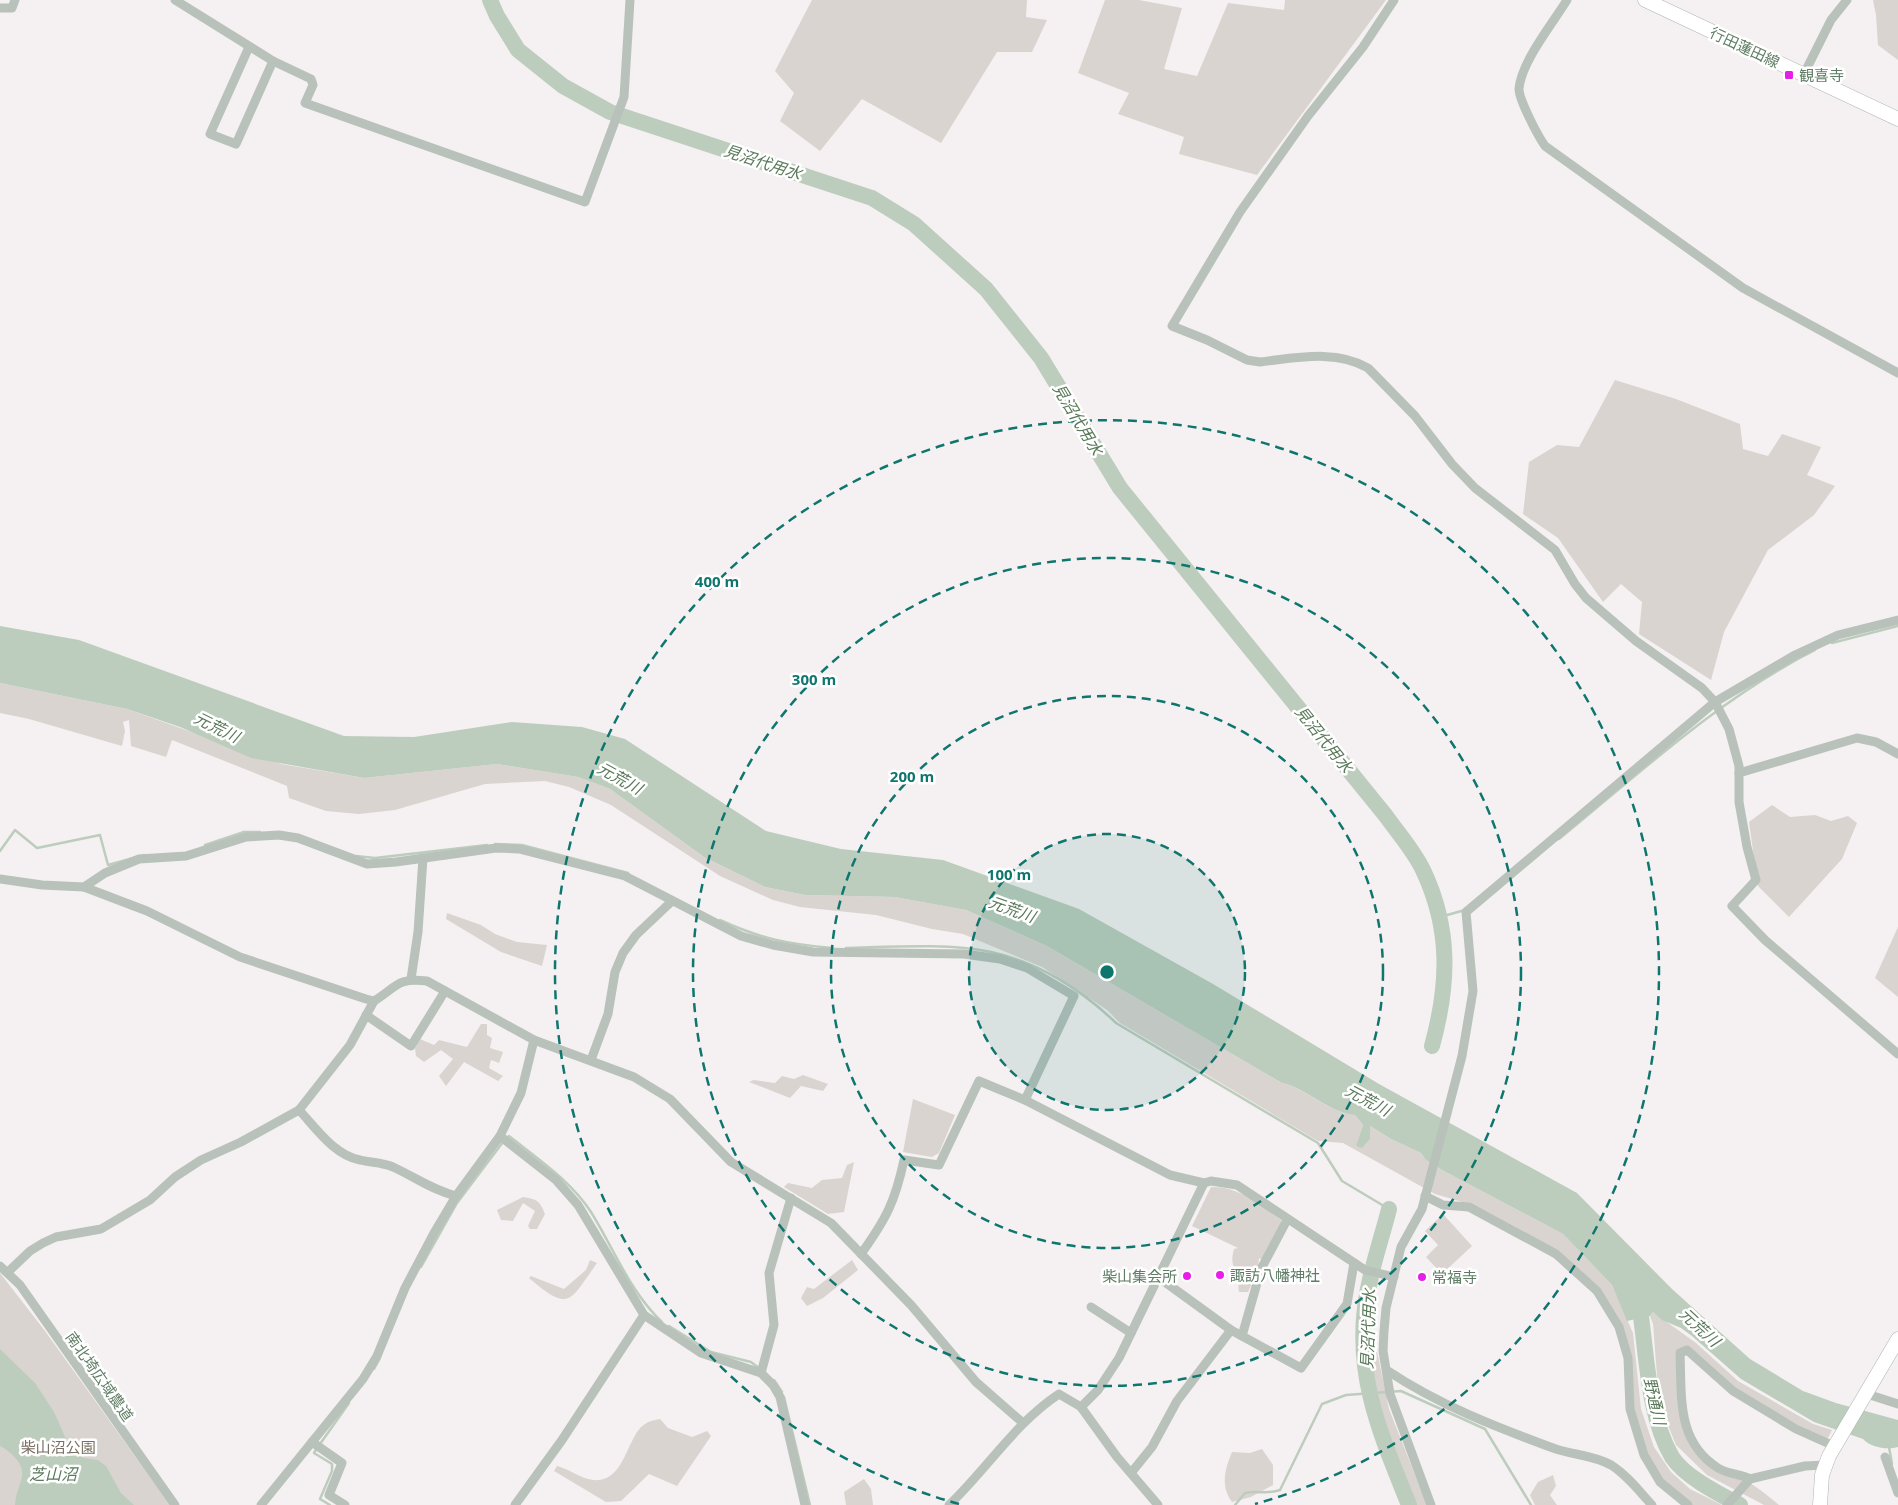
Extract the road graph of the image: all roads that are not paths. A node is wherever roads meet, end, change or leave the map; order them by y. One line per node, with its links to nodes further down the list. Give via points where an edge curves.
1 (15, 0): 8 (street, via 12,8)
2 (175, 0): 9 (street)
3 (630, 0): 10 (street, via 626,90 585,202 305,103 313,85 311,79)
4 (1394, 0): 15 (street, via 1363,47 1308,116 1240,212 1172,326 1247,360 1338,357 1368,368 1416,416 1452,464 1475,488 1555,550 1586,598)
5 (1567, 0): 13 (street, via 1525,69 1519,91 1535,132 1545,146 1743,288)
6 (1645, 0): 11 (main road, 行田蓮田線)
7 (1847, 0): 11 (street, via 1832,20)
8 (0, 8)
9 (249, 47): 10 (street); 10 (street, via 210,134 236,144)
10 (273, 61)
11 (1804, 74): 12 (main road, 行田蓮田線)
12 (1898, 119)
13 (1898, 373)
14 (1898, 620): 15 (street, via 1838,635 1796,655)
15 (1716, 702): 17 (street, via 1729,730 1740,766); 33 (street, via 1466,912 1473,991 1462,1056)
16 (1898, 754): 17 (street, via 1876,742 1857,738)
17 (1739, 773): 27 (street, via 1739,802 1746,847 1756,880 1732,906 1765,940)
18 (423, 858): 20 (street, via 367,864 298,838 279,835 246,837 186,856 139,859 105,873); 21 (street, via 496,848 519,850 625,876); 22 (street)
19 (0, 879): 20 (street)
20 (84, 887): 24 (street, via 147,911 240,957)
21 (672, 901): 28 (street, via 636,935 623,953 615,972 608,1014); 29 (street, via 741,936 773,945 814,952 964,954 1000,958 1049,979 1074,996)
22 (411, 979): 23 (street, via 427,981); 24 (street, via 399,982)
23 (445, 991): 25 (street, via 410,1046); 26 (street)
24 (374, 1001): 25 (street)
25 (366, 1015): 30 (street, via 350,1045)
26 (534, 1040): 28 (street); 31 (street, via 521,1093)
27 (1898, 1054)
28 (592, 1060): 35 (street, via 634,1077 670,1098 731,1162)
29 (1025, 1100): 32 (street, via 1170,1175); 37 (street, via 979,1081 940,1165 904,1160 897,1194 883,1224)
30 (299, 1110): 34 (street, via 346,1156 379,1161 423,1185); 40 (street, via 242,1142 201,1160 174,1177 150,1200 101,1229 56,1237 44,1243 30,1251)
31 (500, 1136): 34 (street); 44 (street, via 556,1180 578,1205)
32 (1204, 1183): 36 (street, via 1237,1185); 41 (street)
33 (1426, 1193): 42 (street, via 1417,1219 1401,1246); 71 (street, via 1443,1205 1470,1207 1556,1254 1597,1291 1619,1327 1628,1358 1630,1409 1644,1455 1660,1482)
34 (456, 1196): 55 (street, via 404,1288 376,1356)
35 (791, 1198): 37 (street, via 831,1223); 50 (street, via 769,1273 774,1326)
36 (1287, 1220): 38 (street); 47 (street, via 1261,1269)
37 (861, 1254): 54 (street, via 911,1305 976,1382)
38 (1354, 1263): 42 (street, via 1365,1270); 47 (street, via 1347,1304 1300,1368)
39 (0, 1266): 40 (street, 南北埼広域農道)
40 (8, 1272): 62 (street, 南北埼広域農道)
41 (1158, 1277): 45 (street); 46 (street)
42 (1394, 1277): 49 (street, via 1384,1332)
43 (1092, 1307): 46 (street)
44 (644, 1315): 50 (street, via 701,1352); 65 (street)
45 (1231, 1330): 47 (street); 59 (street, via 1177,1401 1152,1447)
46 (1131, 1333): 53 (street, via 1098,1390)
47 (1242, 1336)
48 (1898, 1339): 51 (main road)
49 (1388, 1371): 69 (street, via 1390,1394); 70 (street, via 1416,1390 1473,1417 1571,1455 1611,1465 1630,1480)
50 (761, 1372): 66 (street, via 780,1397)
51 (1866, 1396): 52 (street); 56 (main road)
52 (1898, 1404)
53 (1081, 1407): 54 (street, via 1059,1394); 59 (street)
54 (1023, 1423): 67 (street)
55 (312, 1442): 63 (street); 64 (street, via 342,1463 329,1495)
56 (1835, 1444): 58 (main road); 60 (street, via 1796,1429 1733,1391 1687,1350 1683,1350 1680,1353 1683,1408 1690,1441 1718,1468)
57 (1885, 1457): 61 (street)
58 (1825, 1465): 60 (street, via 1806,1466); 73 (main road)
59 (1132, 1474): 68 (street)
60 (1749, 1480): 72 (street)
61 (1898, 1493)
62 (175, 1505)
63 (262, 1505)
64 (345, 1505)
65 (516, 1505)
66 (805, 1505)
67 (949, 1505)
68 (1158, 1505)
69 (1431, 1505)
70 (1652, 1505)
71 (1688, 1505)
72 (1727, 1505)
73 (1820, 1505)

